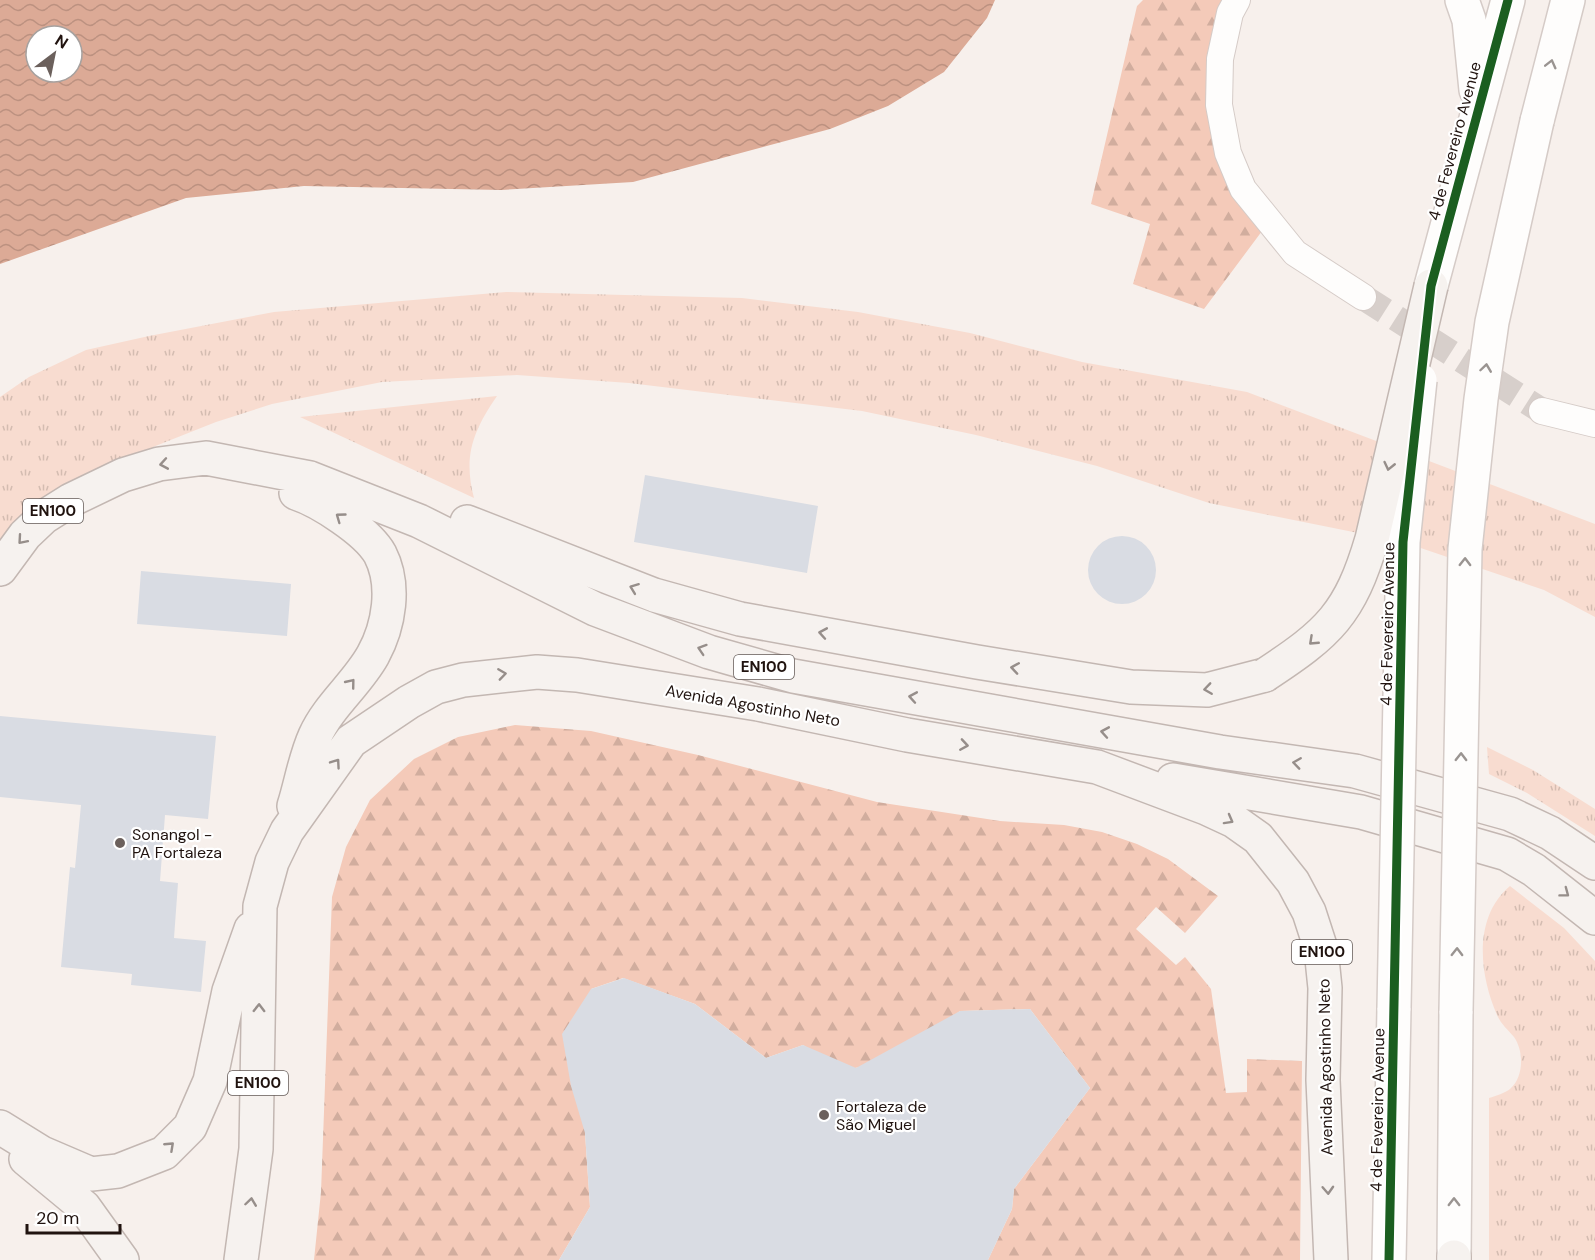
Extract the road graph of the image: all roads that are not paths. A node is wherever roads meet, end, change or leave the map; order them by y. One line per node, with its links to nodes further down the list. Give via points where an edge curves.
1 (1237, 0): 7 (street, via 1220,58 1219,105 1228,153 1243,189 1295,253)
2 (1462, 0): 5 (street, via 1469,20)
3 (1508, 0): 5 (street, 4 de Fevereiro Avenue)
4 (1568, 0): 19 (street, one-way to 4, bridge, via 1465,549 1492,322)
5 (1478, 110): 6 (street, 4 de Fevereiro Avenue)
6 (1431, 286): 10 (main road, one-way to 10, bridge, via 1372,539 1349,601 1308,646 1265,675 1207,690 1131,687 740,619 654,595 316,465 260,452); 23 (street, 4 de Fevereiro Avenue, bridge, via 1403,542)
7 (1363, 297)
8 (1542, 411): 9 (street)
9 (1590, 417)
10 (206, 458): 11 (main road, EN100, one-way to 11, via 159,464 71,500 25,535); 13 (main road, one-way to 10, via 314,737 333,705 372,657 385,631 390,592 380,554 334,512 305,496); 14 (main road, EN100, one-way to 10, via 1550,833 1510,814 1355,771 1220,752 793,676 709,652 595,609 419,521 310,478)
11 (0, 569)
12 (1097, 767): 13 (main road, Avenida Agostinho Neto / EN100, one-way to 12, via 351,741 375,723 436,687 511,673 577,675 713,696 907,735); 16 (main road, one-way to 16, via 1361,812 1507,854); 22 (main road, Avenida Agostinho Neto / EN100, one-way to 22, via 1234,821 1276,857 1309,912 1321,949 1325,988 1323,1080)
13 (287, 831): 15 (main road, Avenida Agostinho Neto / EN100, via 272,862)
14 (1595, 863)
15 (260, 906): 17 (main road, one-way to 15, via 42,1153 91,1174 118,1170 164,1152 190,1127 210,1081 229,991); 21 (main road, Avenida Agostinho Neto / EN100, one-way to 15, via 256,1149)
16 (1595, 918)
17 (0, 1127)
18 (0, 1132): 20 (main road, via 20,1154 84,1207)
19 (1454, 1259)
20 (122, 1260)
21 (242, 1260)
22 (1331, 1260)
23 (1389, 1260)

